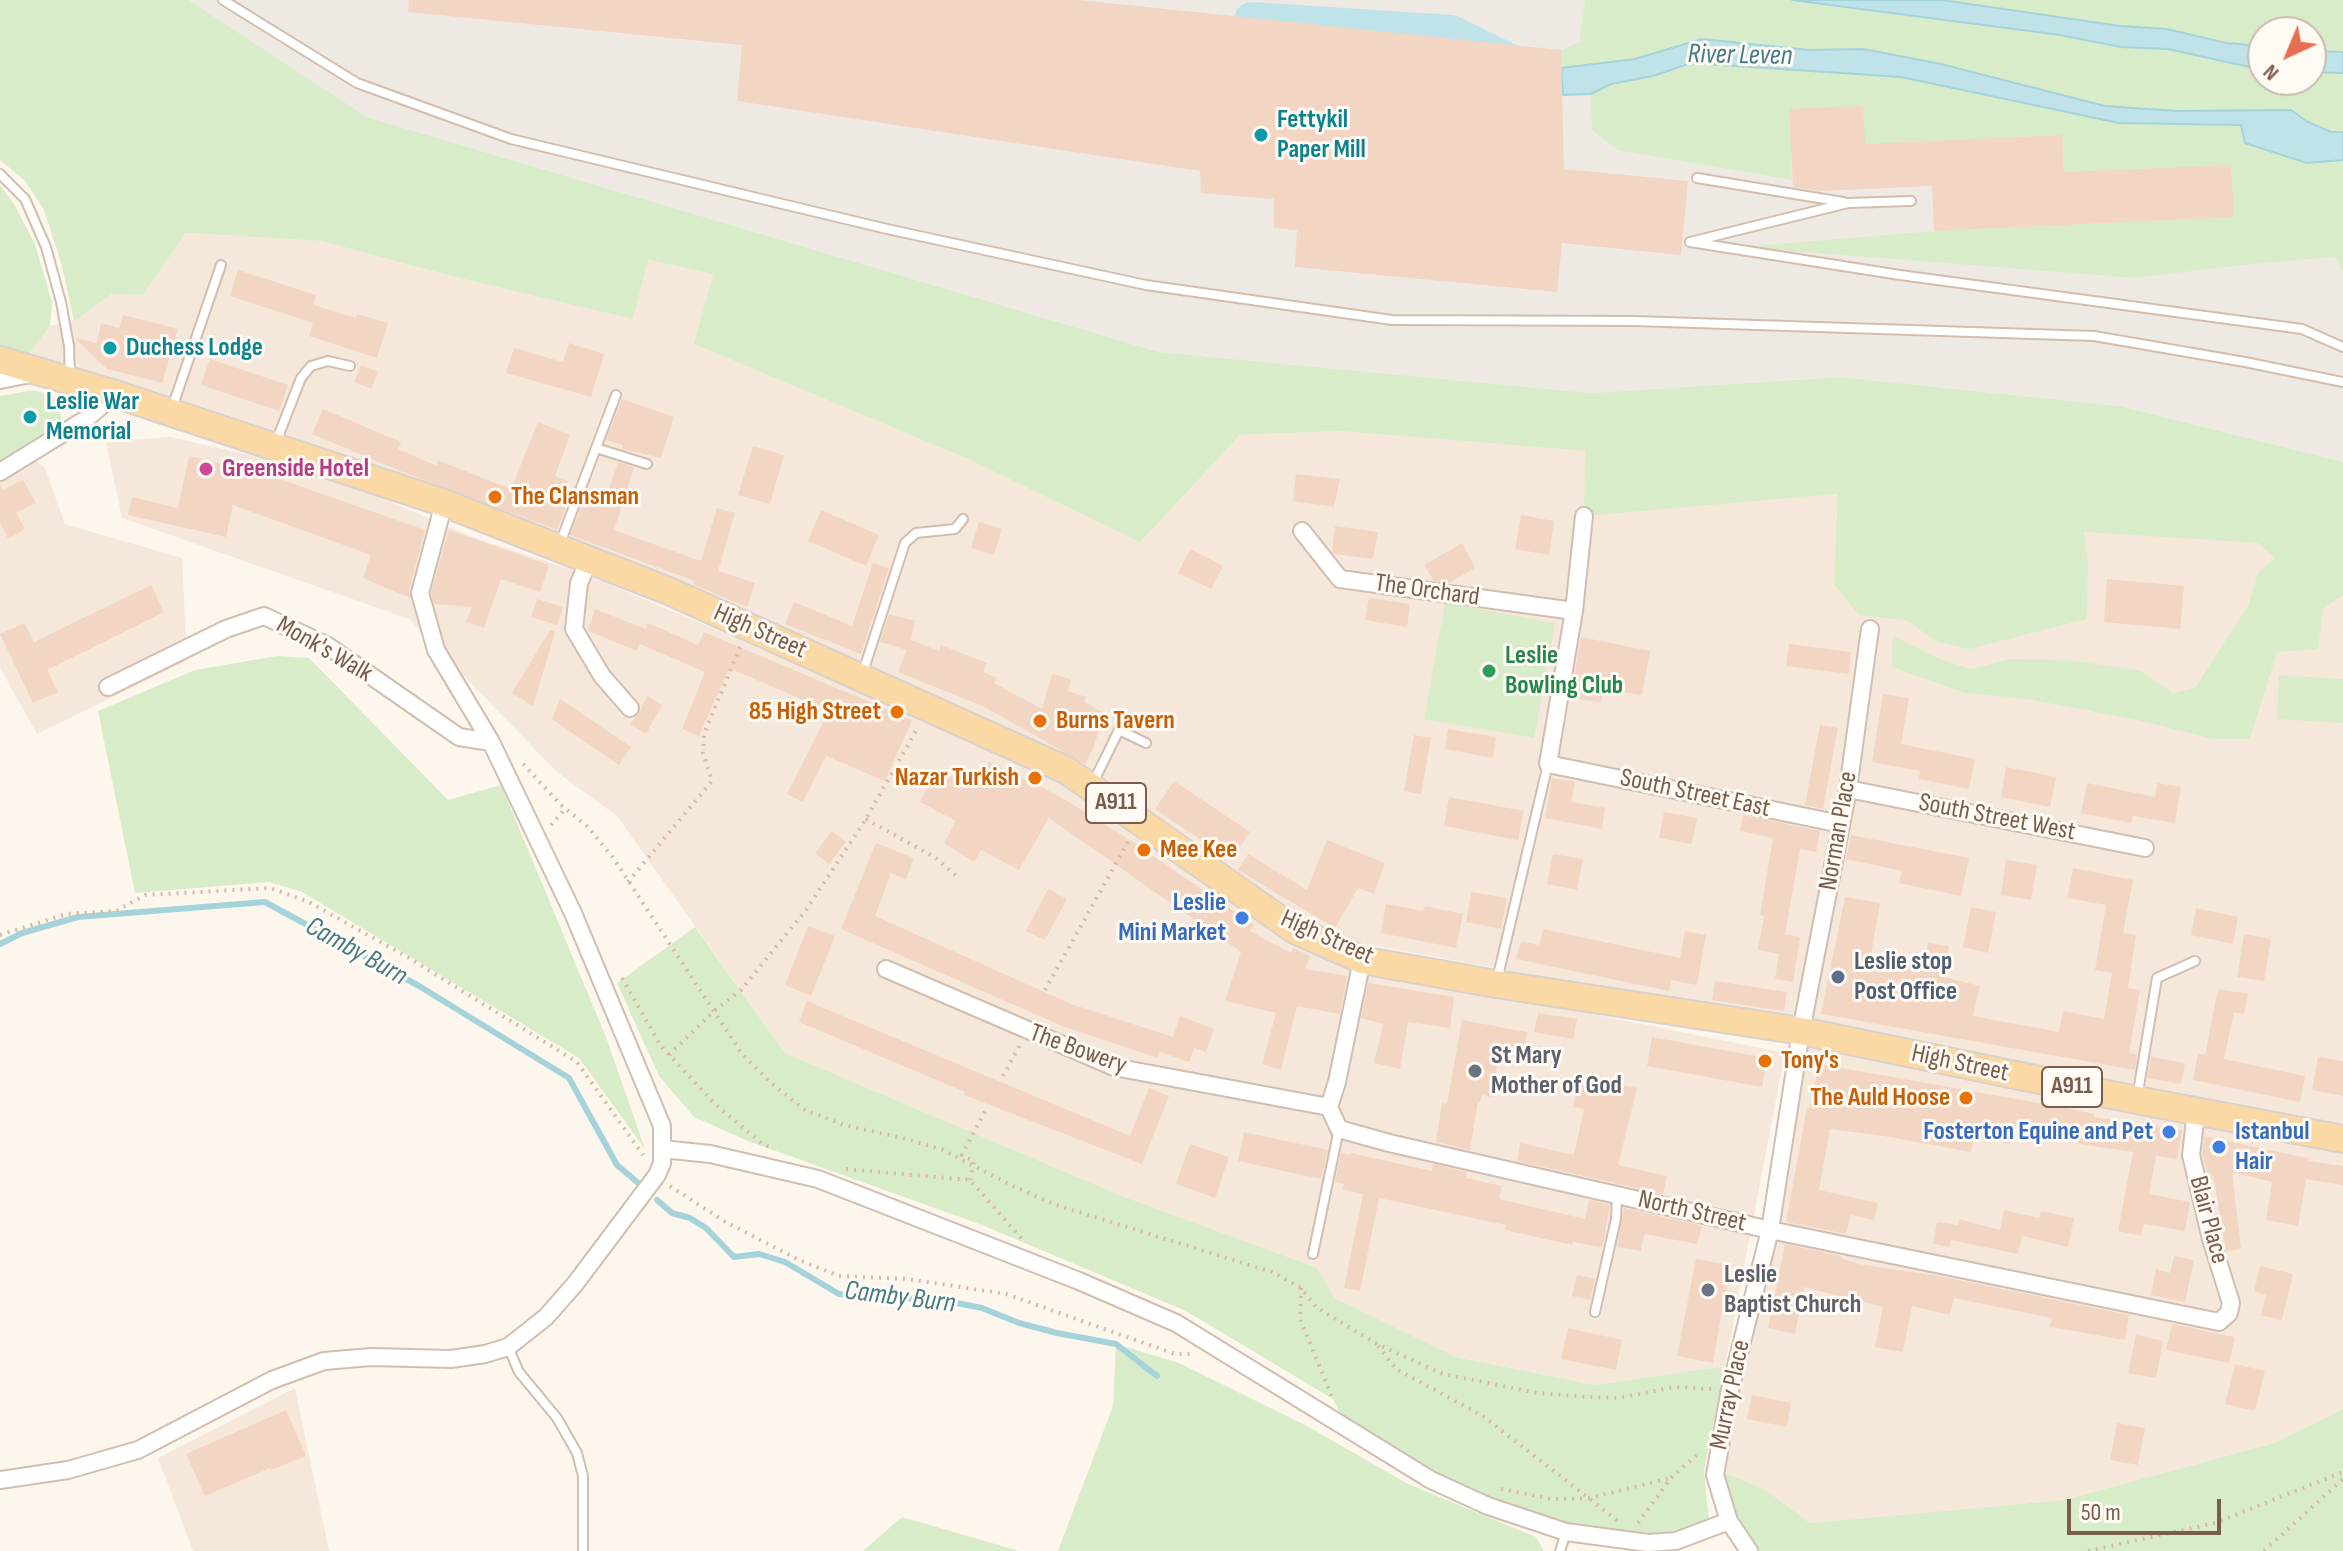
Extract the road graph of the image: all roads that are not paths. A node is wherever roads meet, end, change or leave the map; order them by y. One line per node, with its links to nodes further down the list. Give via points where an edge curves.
1 (223, 0): 13 (lane, via 357,83 511,139 1146,285 1392,320 1634,321 2094,336)
2 (0, 174): 12 (lane, via 25,199 46,247 69,346)
3 (1697, 178): 5 (lane)
4 (1911, 201): 5 (lane)
5 (1848, 203): 7 (lane, via 1690,242 2302,329)
6 (221, 265): 16 (lane)
7 (2343, 347)
8 (0, 360): 10 (main road, A911)
9 (350, 366): 17 (lane, via 328,361 311,366 301,378)
10 (37, 372): 11 (street); 12 (main road, A911)
11 (0, 380)
12 (70, 382): 14 (main road, A911)
13 (2343, 382)
14 (115, 394): 16 (main road, A911); 20 (street, via 86,419)
15 (616, 395): 18 (lane)
16 (171, 413): 17 (main road, A911)
17 (274, 447): 21 (main road, A911)
18 (596, 448): 19 (lane); 25 (lane)
19 (647, 464)
20 (0, 472)
21 (444, 503): 25 (main road, High Street / A911); 32 (street, via 420,593 436,650)
22 (1584, 516): 27 (street)
23 (963, 519): 29 (lane, via 955,529 916,533 905,543)
24 (1302, 531): 27 (street, The Orchard, via 1340,579)
25 (559, 546): 26 (main road, High Street / A911)
26 (590, 558): 29 (main road, High Street / A911); 31 (street, via 579,583 574,629 602,676)
27 (1574, 611): 34 (street)
28 (1870, 629): 36 (street, Norman Place)
29 (861, 677): 35 (main road, High Street / A911, via 1066,770)
30 (108, 687): 32 (street, Monk's Walk, via 264,616 328,646 459,737)
31 (630, 708)
32 (491, 742): 49 (street, via 573,913 662,1126)
33 (1146, 743): 35 (lane, via 1119,730)
34 (1548, 764): 37 (street, South Street East); 42 (lane)
35 (1091, 787): 39 (main road, High Street / A911, via 1295,930)
36 (1848, 789): 37 (street, Norman Place); 38 (street, South Street West)
37 (1841, 824): 43 (street, Norman Place)
38 (2145, 848)
39 (1362, 960): 42 (main road, High Street / A911); 45 (street)
40 (2195, 961): 44 (lane, via 2157,978)
41 (886, 969): 45 (street, The Bowery, via 1114,1067)
42 (1496, 984): 43 (main road, High Street / A911)
43 (1801, 1031): 44 (main road, High Street / A911); 51 (street, Murray Place)
44 (2137, 1100): 46 (main road, High Street / A911)
45 (1329, 1107): 47 (street)
46 (2196, 1112): 48 (main road, High Street / A911); 54 (street, Blair Place, via 2191,1155 2231,1303)
47 (1339, 1129): 50 (street, North Street); 52 (lane)
48 (2343, 1139)
49 (662, 1149): 55 (street, via 657,1175 602,1250 546,1317); 58 (street, via 710,1154 818,1179 1079,1281 1176,1323 1431,1480)
50 (1617, 1195): 51 (street, North Street); 53 (lane)
51 (1770, 1230): 54 (street, North Street); 57 (street, Murray Place, via 1715,1475)
52 (1313, 1254)
53 (1595, 1312)
54 (2219, 1322)
55 (508, 1347): 56 (street, via 451,1359 324,1361 272,1380 138,1450 68,1470); 59 (lane, via 519,1372 557,1418 577,1453 583,1476)
56 (0, 1480)
57 (1729, 1521): 58 (street, via 1676,1541 1648,1543 1632,1536); 61 (street, Murray Place)
58 (1566, 1532): 60 (lane)
59 (583, 1551)
60 (1560, 1551)
61 (1749, 1551)

